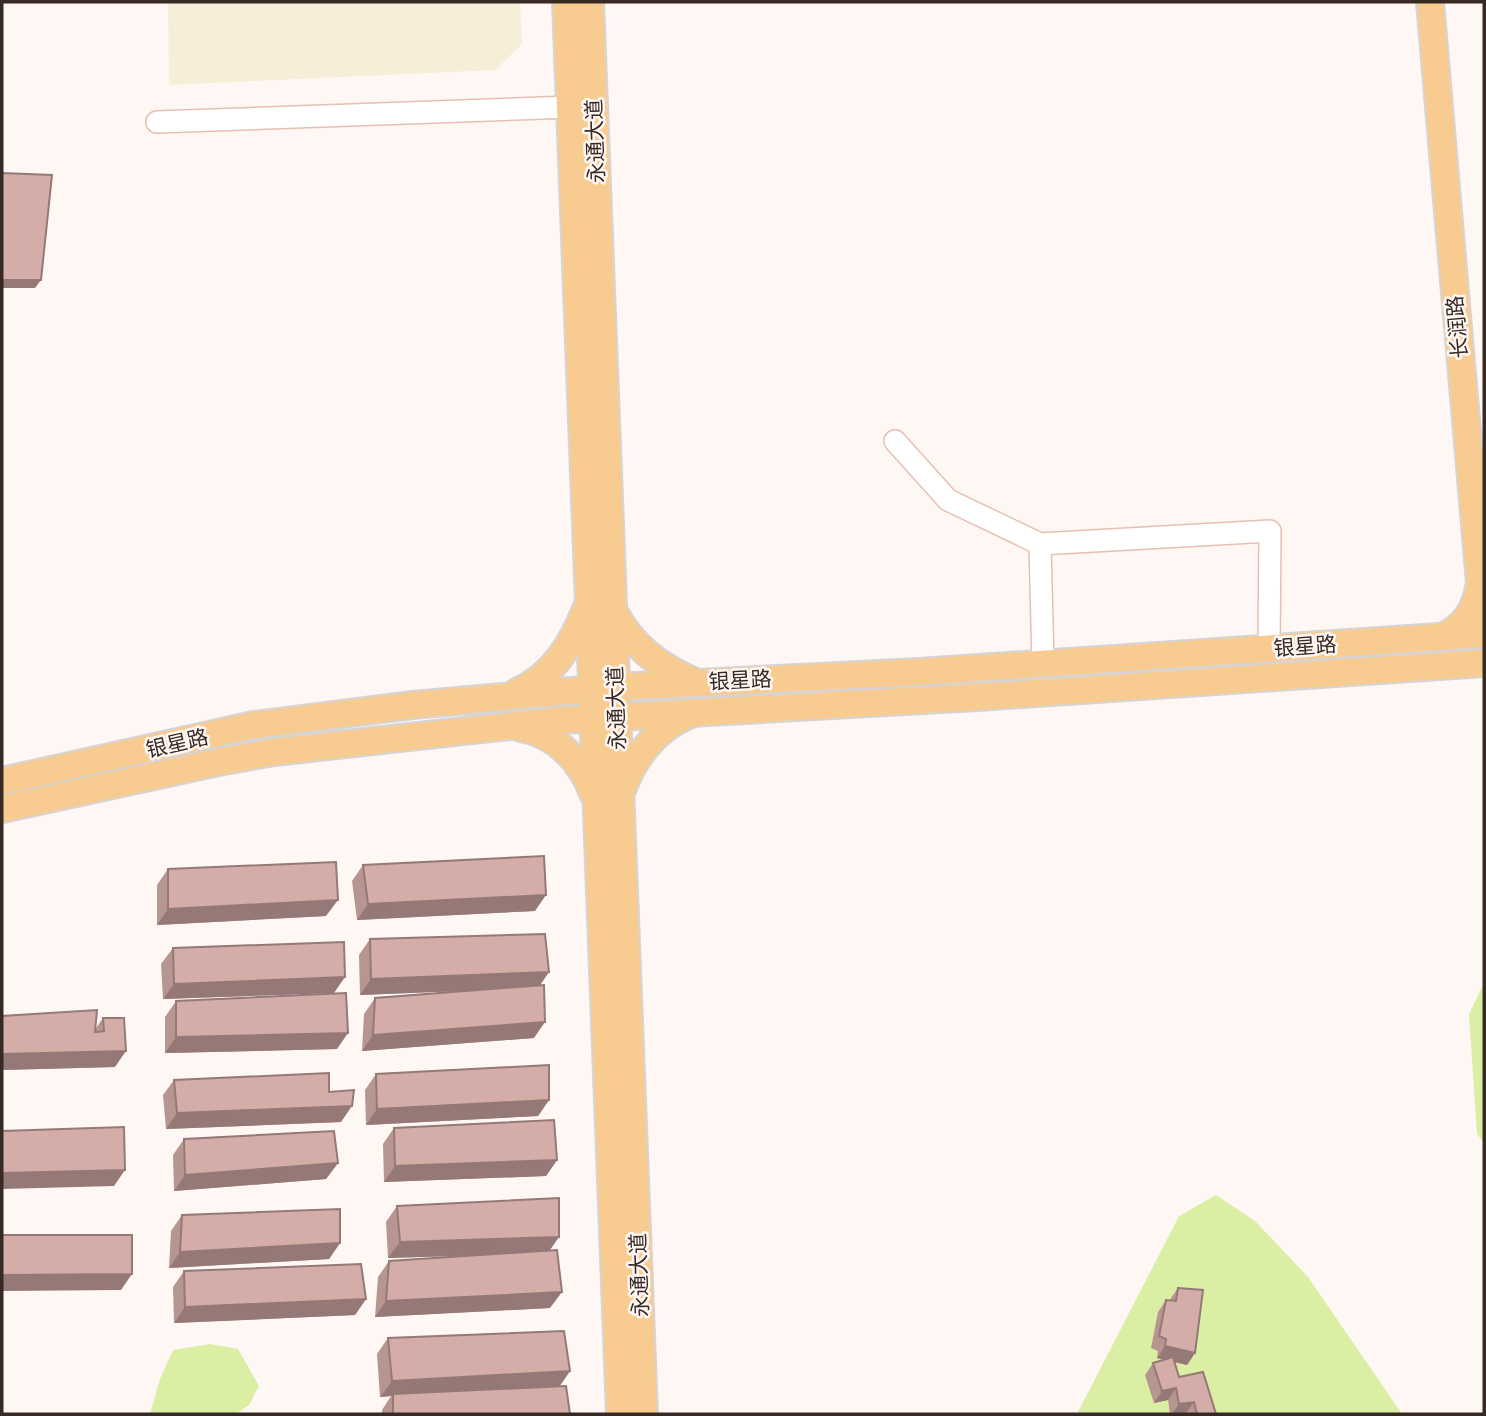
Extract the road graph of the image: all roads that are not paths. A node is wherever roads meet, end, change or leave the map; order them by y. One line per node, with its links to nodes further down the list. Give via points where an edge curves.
1 (566, 2): 5 (main road, 永通大道)
2 (590, 2): 10 (main road, 永通大道)
3 (1430, 2): 12 (main road, 长润路, via 1480,583 1469,616)
4 (1443, 2): 8 (main road, 长润路)
5 (570, 107): 6 (street); 10 (main road, 永通大道)
6 (157, 122)
7 (895, 441): 9 (street, via 948,500)
8 (1484, 494)
9 (1040, 544): 13 (street, via 1270,531); 15 (street)
10 (600, 605): 16 (main road, via 645,653); 17 (main road, 永通大道); 18 (main road, via 536,682)
11 (1484, 634): 12 (main road, 银星路)
12 (1442, 637): 13 (main road, 银星路)
13 (1269, 649): 15 (main road, 银星路)
14 (1484, 663): 19 (main road, 银星路)
15 (1043, 664): 16 (main road, 银星路)
16 (696, 682): 17 (main road, 银星路)
17 (603, 688): 18 (main road, 银星路); 20 (main road, 永通大道)
18 (508, 696): 22 (main road, 银星路, via 254,725)
19 (696, 712): 20 (main road, 银星路); 23 (main road, via 667,727 644,749)
20 (604, 717): 21 (main road, 银星路); 23 (main road, 永通大道)
21 (505, 726): 23 (main road, via 543,735 565,749); 24 (main road, 银星路, via 274,752)
22 (2, 781)
23 (608, 799): 25 (main road, 永通大道); 26 (main road, 永通大道)
24 (2, 809)
25 (620, 1414)
26 (644, 1414)

